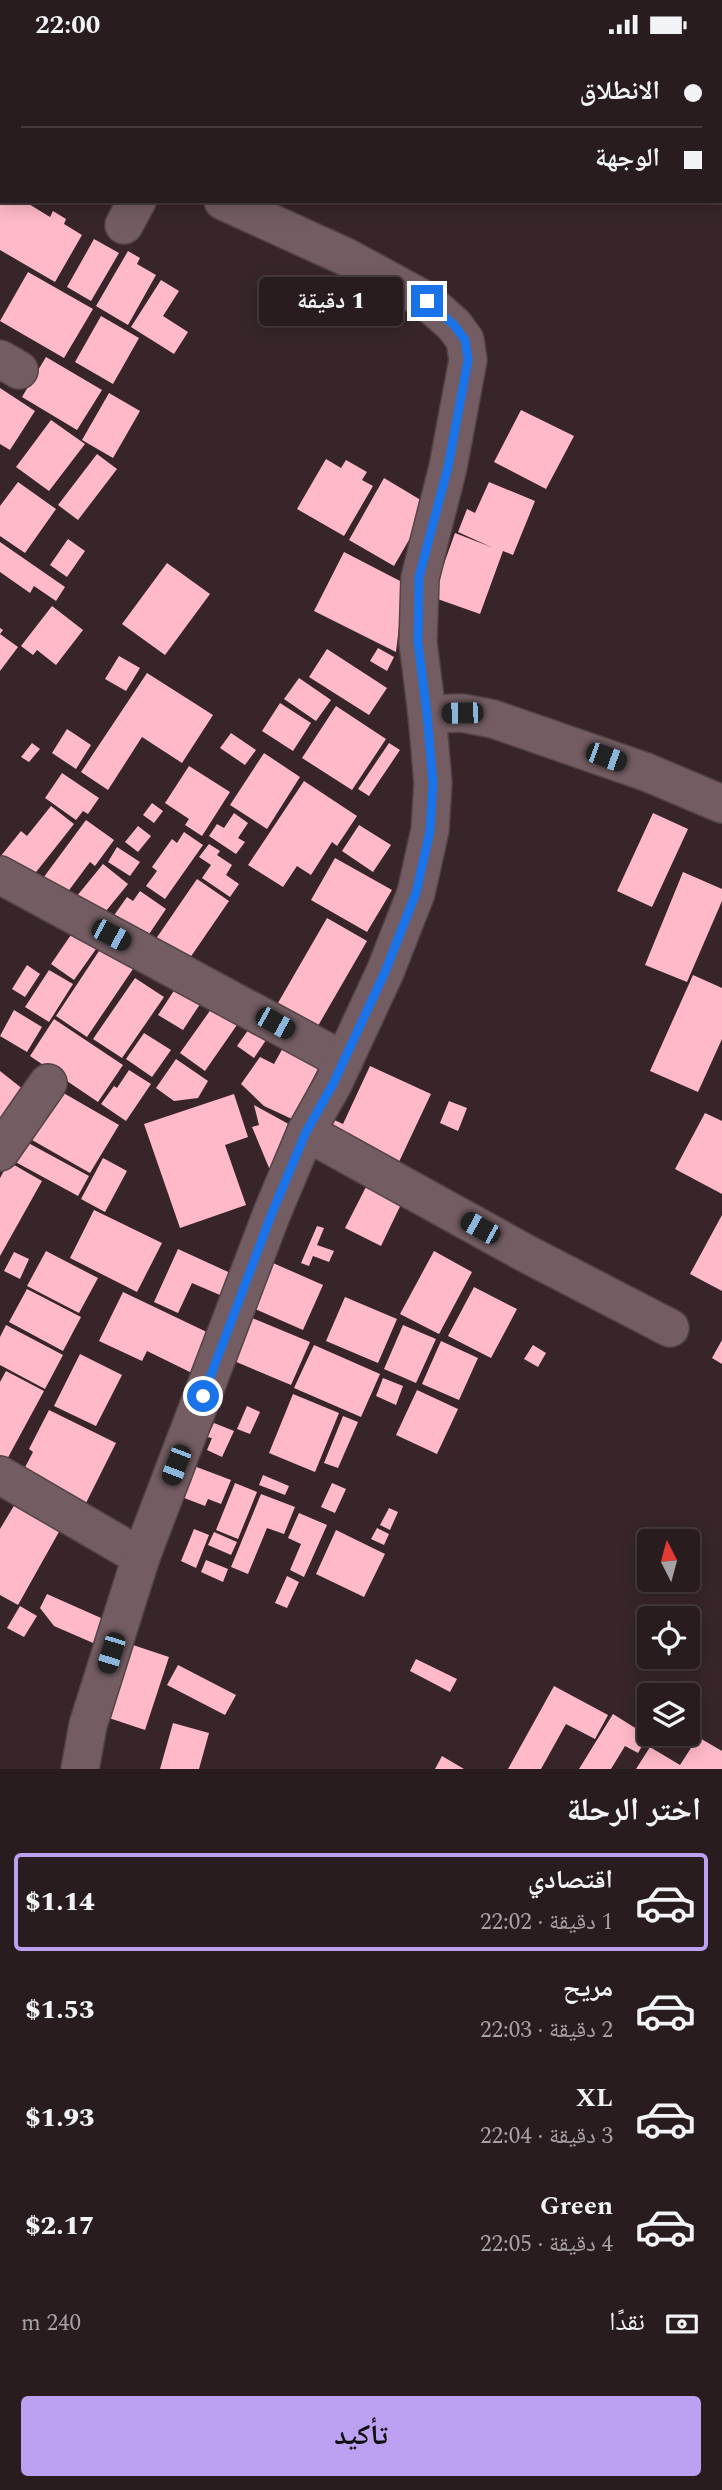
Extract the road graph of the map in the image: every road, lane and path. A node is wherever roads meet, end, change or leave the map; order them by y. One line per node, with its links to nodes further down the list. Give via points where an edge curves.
1 (227, 203): 2 (street, via 346,257 427,301 465,340 468,360 448,467 419,577 418,643)
2 (427, 714): 3 (street, via 462,713 493,719 646,772); 5 (street, via 433,783 430,831 416,893)
3 (722, 804)
4 (0, 875): 5 (street)
5 (344, 1061): 7 (street)
6 (48, 1083): 8 (street)
7 (306, 1132): 9 (street); 11 (street)
8 (0, 1152)
9 (670, 1328)
10 (0, 1475): 11 (street)
11 (141, 1557): 12 (street, via 88,1725)
12 (80, 1769)

